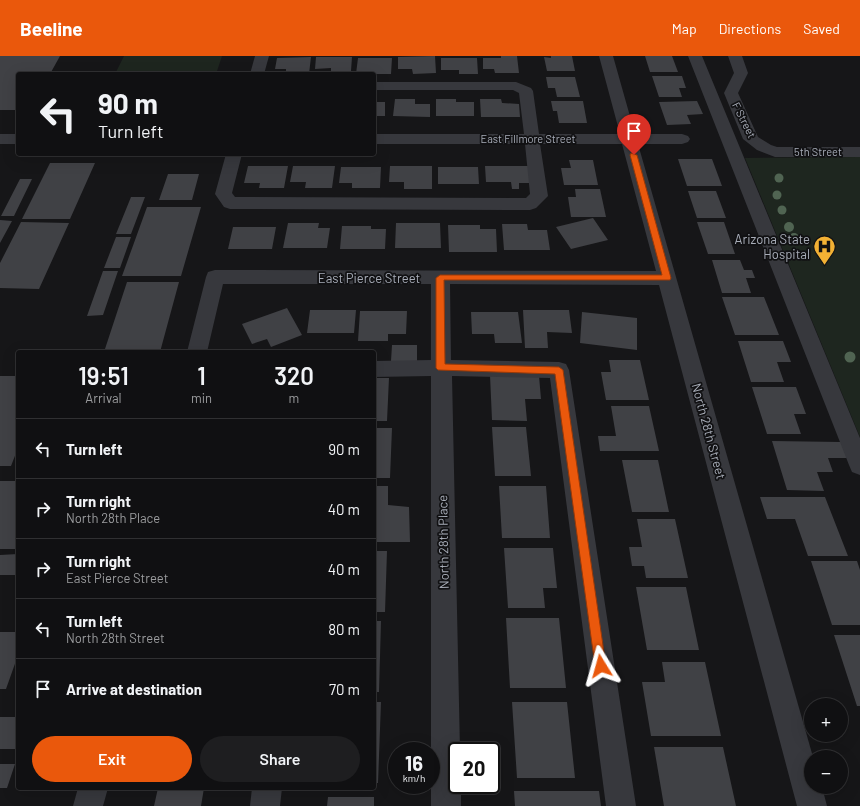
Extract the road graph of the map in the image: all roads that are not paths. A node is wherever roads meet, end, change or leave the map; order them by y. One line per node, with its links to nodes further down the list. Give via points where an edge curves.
1 (262, 56): 5 (street)
2 (606, 56): 12 (street, North 28th Street)
3 (695, 56): 21 (street)
4 (735, 56): 13 (street, F Street, via 741,73 732,89 733,99 751,138)
5 (258, 72)
6 (376, 86): 11 (street, via 516,86 526,91)
7 (682, 138): 12 (street, East Fillmore Street)
8 (0, 139): 9 (street)
9 (16, 139)
10 (376, 139): 11 (street, East Fillmore Street)
11 (532, 139): 12 (street, East Fillmore Street); 15 (street, via 539,196 530,204 230,203 223,194)
12 (629, 140): 17 (street, North 28th Street)
13 (775, 152): 14 (street, 5th Street)
14 (860, 152)
15 (233, 156)
16 (440, 278): 17 (street, East Pierce Street); 18 (street, East Pierce Street, via 215,277); 20 (street, North 28th Place)
17 (667, 278): 28 (street, North 28th Street)
18 (197, 350)
19 (376, 368): 20 (street)
20 (441, 368): 26 (street, North 28th Place); 27 (street, via 559,370)
21 (860, 465)
22 (92, 790): 24 (street)
23 (267, 790): 25 (street)
24 (88, 806)
25 (265, 806)
26 (446, 806)
27 (621, 806)
28 (812, 806)

